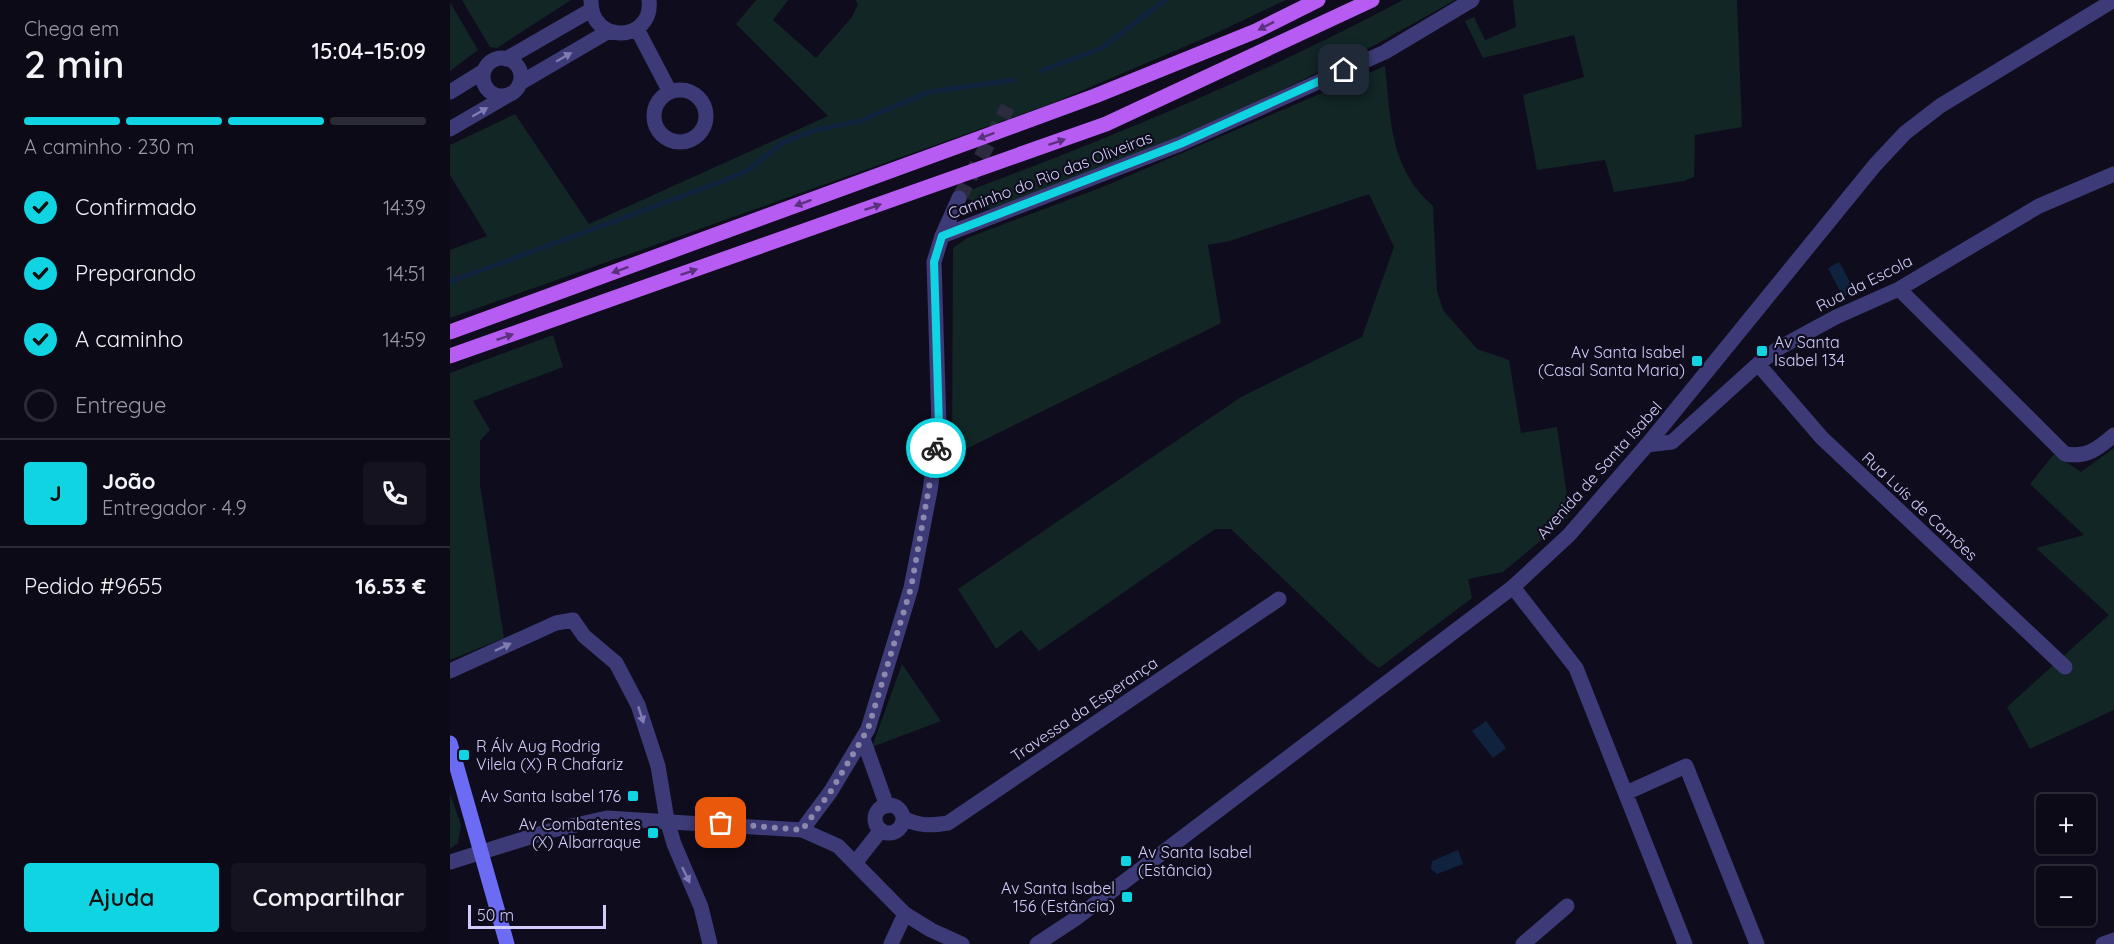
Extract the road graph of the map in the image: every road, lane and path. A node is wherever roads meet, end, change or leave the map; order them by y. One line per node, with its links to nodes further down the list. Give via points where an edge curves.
1 (650, 0): 7 (street, via 649,13)
2 (1318, 0): 19 (main road, one-way to 19, via 1256,31 1095,96)
3 (1372, 0): 20 (main road, one-way to 3, via 1106,124)
4 (1472, 0): 17 (street, Caminho do Rio das Oliveiras, via 1385,52 1190,139)
5 (2114, 0): 23 (street, Avenida de Santa Isabel, via 1940,106 1905,133)
6 (591, 5): 8 (street, via 595,19); 9 (street)
7 (637, 29): 8 (street, via 628,33); 13 (street)
8 (609, 32): 11 (street, one-way to 8)
9 (506, 59): 10 (street, via 491,61); 11 (street, via 518,67)
10 (484, 71): 11 (street, via 484,83 492,93 504,96); 12 (street)
11 (515, 88): 14 (street, one-way to 11)
12 (450, 92)
13 (670, 92)
14 (450, 129)
15 (2114, 174): 18 (street, Rua da Escola, via 2039,206)
16 (959, 198): 17 (street)
17 (942, 236): 28 (street, Caminho do Rio das Oliveiras, via 934,262 939,426 930,491 911,588)
18 (1899, 289): 21 (street, Rua da Escola, via 1836,317); 22 (street, via 2066,454 2079,457 2098,449)
19 (450, 332)
20 (450, 356)
21 (1758, 364): 23 (street, Rua da Escola, via 1672,442); 26 (street, Rua Luís de Camões, via 1822,438)
22 (2114, 435)
23 (1647, 445): 24 (street, Avenida de Santa Isabel, via 1569,535)
24 (1513, 587): 30 (street, via 1576,668); 46 (street, Avenida de Santa Isabel)
25 (1279, 599): 32 (street, Travessa da Esperança, via 948,823 923,826)
26 (2065, 667)
27 (450, 671): 33 (street, one-way to 33, via 556,623 573,620 584,636 616,663 638,705 658,765)
28 (863, 739): 31 (street); 34 (street, Caminho do Rio das Oliveiras)
29 (450, 743): 36 (main road)
30 (1626, 793): 48 (street); 49 (street, via 1686,766)
31 (887, 806): 32 (street, Travessa da Esperança, via 899,810); 35 (street, via 879,810 876,818)
32 (903, 818): 35 (street, via 897,831)
33 (667, 820): 34 (street); 36 (street, via 589,820); 43 (street, one-way to 43)
34 (802, 830): 38 (street, via 838,846)
35 (880, 830): 38 (street)
36 (482, 854): 37 (street); 42 (main road)
37 (450, 862)
38 (855, 863): 40 (street)
39 (1567, 906): 47 (street)
40 (905, 914): 44 (street); 45 (street)
41 (2114, 940): 50 (street)
42 (507, 944)
43 (711, 944)
44 (891, 944)
45 (962, 944)
46 (1037, 944)
47 (1523, 944)
48 (1685, 944)
49 (1757, 944)
50 (2103, 944)

